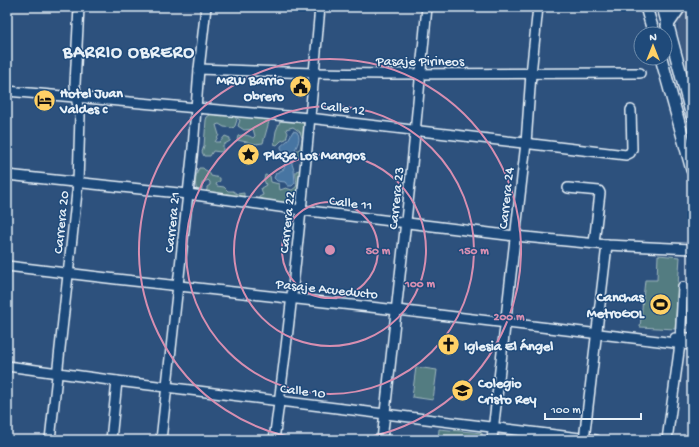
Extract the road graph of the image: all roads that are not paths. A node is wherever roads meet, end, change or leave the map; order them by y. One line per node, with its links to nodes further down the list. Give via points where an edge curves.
1 (75, 7): 2 (street)
2 (79, 7): 20 (street, Carrera 20)
3 (206, 7): 14 (street, Carrera 21)
4 (320, 7): 15 (street, Carrera 22)
5 (427, 7): 17 (street, Carrera 23)
6 (538, 7): 18 (street, Carrera 24)
7 (646, 7): 10 (main road)
8 (663, 7): 11 (main road)
9 (680, 7): 11 (main road)
10 (652, 26)
11 (667, 26)
12 (673, 48): 23 (main road)
13 (663, 66): 27 (main road)
14 (199, 69): 15 (street, Pasaje Pirineos); 21 (street, Carrera 21)
15 (313, 73): 17 (street, Pasaje Pirineos); 24 (street, Carrera 22)
16 (640, 73): 18 (street, Pasaje Pirineos)
17 (421, 74): 18 (street, Pasaje Pirineos); 25 (street, Carrera 23)
18 (531, 74): 26 (street, Carrera 24)
19 (7, 91): 20 (street, Calle 12)
20 (76, 97): 21 (street, Calle 12); 29 (street, Carrera 20, via 80,116)
21 (197, 107): 24 (street, Calle 12); 31 (street, Carrera 21)
22 (631, 110): 26 (street, Calle 12, via 632,149 626,155)
23 (692, 116)
24 (309, 118): 25 (street, Calle 12); 32 (street, Carrera 22)
25 (416, 130): 26 (street, Calle 12); 33 (street, Carrera 23)
26 (526, 143): 34 (street, Carrera 24)
27 (692, 170)
28 (7, 175): 29 (street, Calle 11)
29 (78, 183): 31 (street, Calle 11); 39 (street, Carrera 20)
30 (568, 188): 35 (street, via 600,193)
31 (188, 194): 32 (street, Calle 11); 40 (street, Carrera 21)
32 (301, 210): 33 (street, Calle 11); 42 (street, Carrera 22)
33 (406, 223): 34 (street, Calle 11); 43 (street, Carrera 23)
34 (515, 236): 35 (street, Calle 11); 44 (street, Carrera 24)
35 (594, 243): 36 (street, Calle 11)
36 (606, 245): 37 (street, Calle 11); 45 (street)
37 (692, 250)
38 (7, 266): 39 (street, Pasaje Acueducto)
39 (68, 274): 40 (street, Pasaje Acueducto); 49 (street, Carrera 20)
40 (178, 286): 42 (street, Pasaje Acueducto); 51 (street, Carrera 21)
41 (683, 286): 46 (street)
42 (292, 299): 43 (street, Pasaje Acueducto); 52 (street, Carrera 22)
43 (397, 310): 44 (street, Pasaje Acueducto); 53 (street, Carrera 23)
44 (505, 323): 45 (street, Pasaje Acueducto); 54 (street, Carrera 24)
45 (596, 331): 46 (street, Pasaje Acueducto); 55 (street)
46 (680, 341): 47 (street, Pasaje Acueducto); 63 (street)
47 (692, 343)
48 (7, 366): 49 (street, Calle 10)
49 (56, 373): 50 (street, Calle 10); 56 (street, Carrera 20)
50 (117, 382): 51 (street, Calle 10); 57 (street)
51 (167, 387): 52 (street, Calle 10); 58 (street, Carrera 21)
52 (280, 400): 53 (street, Calle 10); 59 (street, Carrera 22)
53 (385, 414): 54 (street, Calle 10); 60 (street, Carrera 23)
54 (493, 428): 55 (street, Calle 10); 61 (street, Carrera 24)
55 (584, 439): 62 (street, Calle 10)
56 (50, 440)
57 (111, 440)
58 (161, 440)
59 (274, 440)
60 (382, 440)
61 (492, 440)
62 (596, 440)
63 (668, 440)

